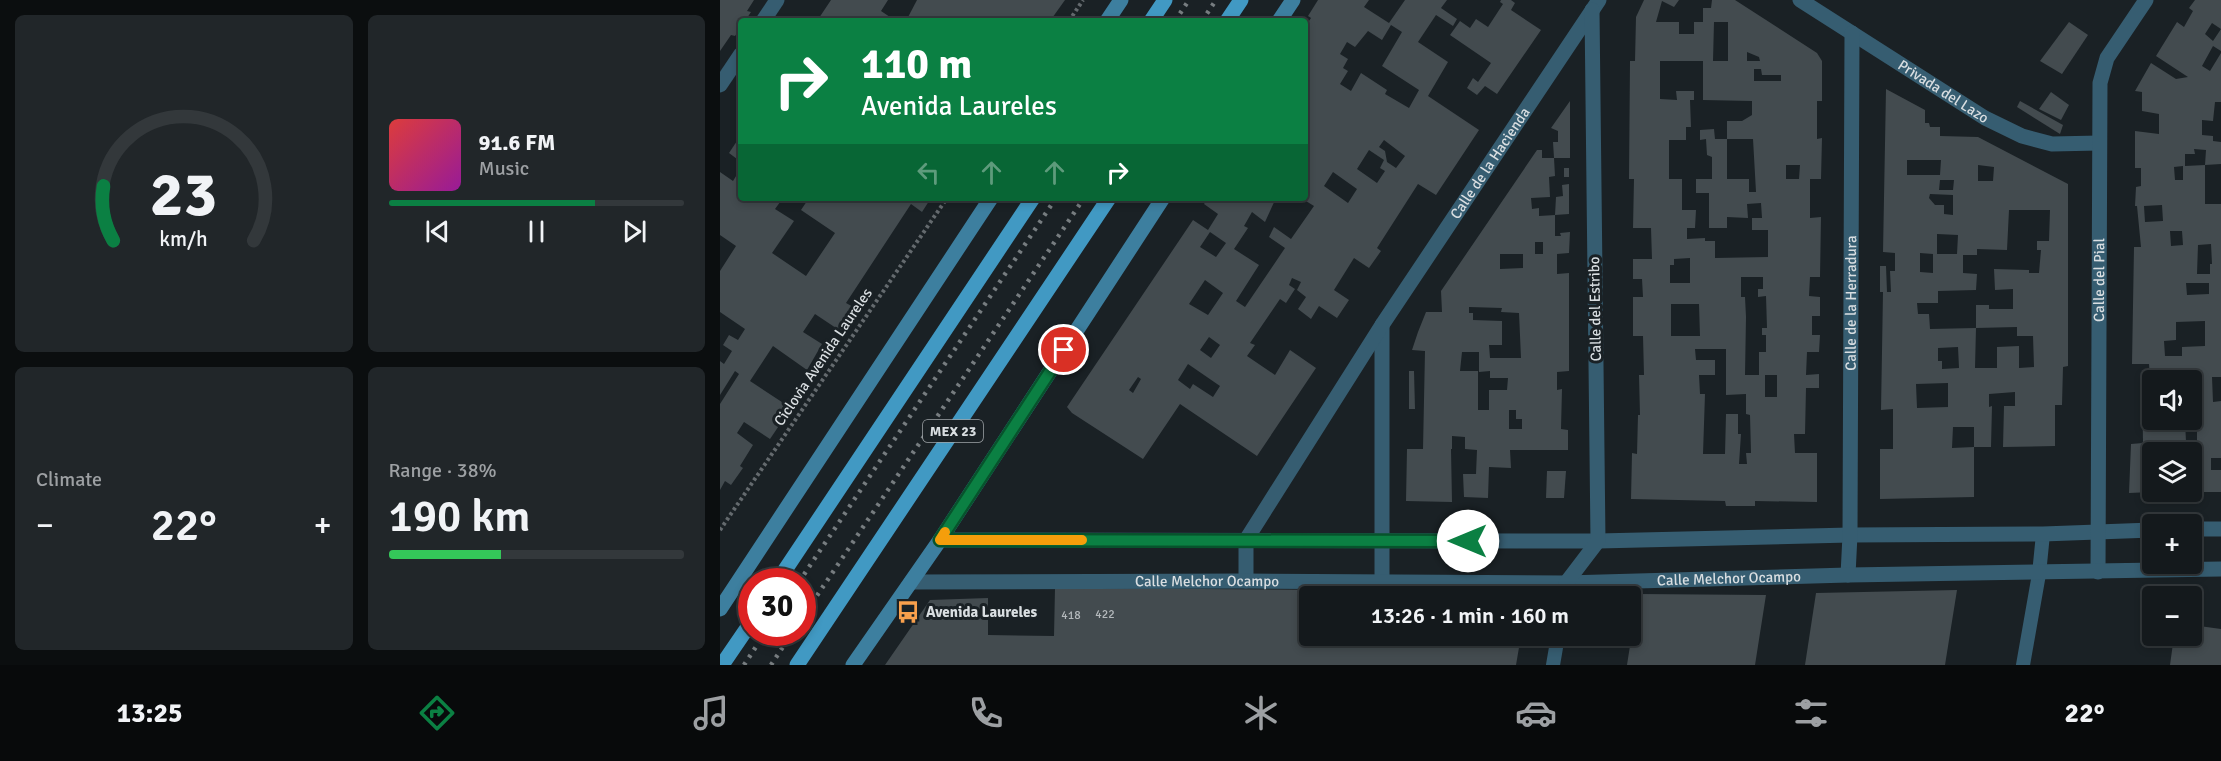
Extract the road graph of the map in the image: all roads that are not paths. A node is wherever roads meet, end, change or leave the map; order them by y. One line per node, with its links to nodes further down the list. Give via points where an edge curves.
1 (777, 0): 9 (street)
2 (1121, 0): 10 (main road)
3 (1165, 0): 11 (main road)
4 (1241, 0): 12 (main road)
5 (1293, 0): 13 (main road)
6 (1800, 0): 14 (street, Privada del Lazo)
7 (2146, 0): 17 (street, Calle del Pial, via 2107,58 2100,82)
8 (1595, 5): 22 (street, Calle de la Hacienda); 32 (street, Calle del Estribo)
9 (765, 18)
10 (1109, 18)
11 (1153, 18)
12 (1229, 18)
13 (1281, 18)
14 (1852, 33): 17 (street, Privada del Lazo, via 1985,118 2022,136 2052,144); 28 (street, Calle de la Herradura)
15 (738, 58): 16 (street)
16 (720, 85)
17 (2099, 143): 26 (street, Calle del Pial)
18 (989, 201): 44 (main road)
19 (1031, 201): 33 (main road)
20 (1107, 201): 48 (main road, MEX 23)
21 (1161, 201): 29 (main road)
22 (1382, 325): 30 (street, Calle de la Hacienda); 31 (street)
23 (2202, 529): 24 (street)
24 (2221, 529)
25 (2142, 530): 26 (street)
26 (2098, 531): 27 (street); 35 (street, Calle del Pial)
27 (2043, 534): 28 (street); 36 (lane)
28 (1850, 535): 32 (street); 37 (street, Calle de la Herradura)
29 (940, 540): 30 (street); 39 (main road)
30 (1246, 540): 31 (street); 38 (street)
31 (1382, 540): 32 (street); 40 (street)
32 (1598, 541): 42 (street)
33 (786, 568)
34 (2221, 569): 35 (street, Calle Melchor Ocampo)
35 (2098, 572): 36 (street, Calle Melchor Ocampo)
36 (2039, 574): 37 (street, Calle Melchor Ocampo); 51 (lane)
37 (1848, 575): 43 (street, Calle Melchor Ocampo)
38 (1246, 581): 39 (street, Calle Melchor Ocampo); 40 (street, Calle Melchor Ocampo)
39 (911, 582): 49 (main road)
40 (1382, 582): 41 (street, Calle Melchor Ocampo)
41 (1474, 586)
42 (1568, 586)
43 (1640, 586)
44 (720, 609)
45 (738, 642): 47 (main road)
46 (1556, 646): 50 (lane)
47 (722, 665)
48 (797, 665)
49 (853, 665)
50 (1553, 665)
51 (2023, 665)

